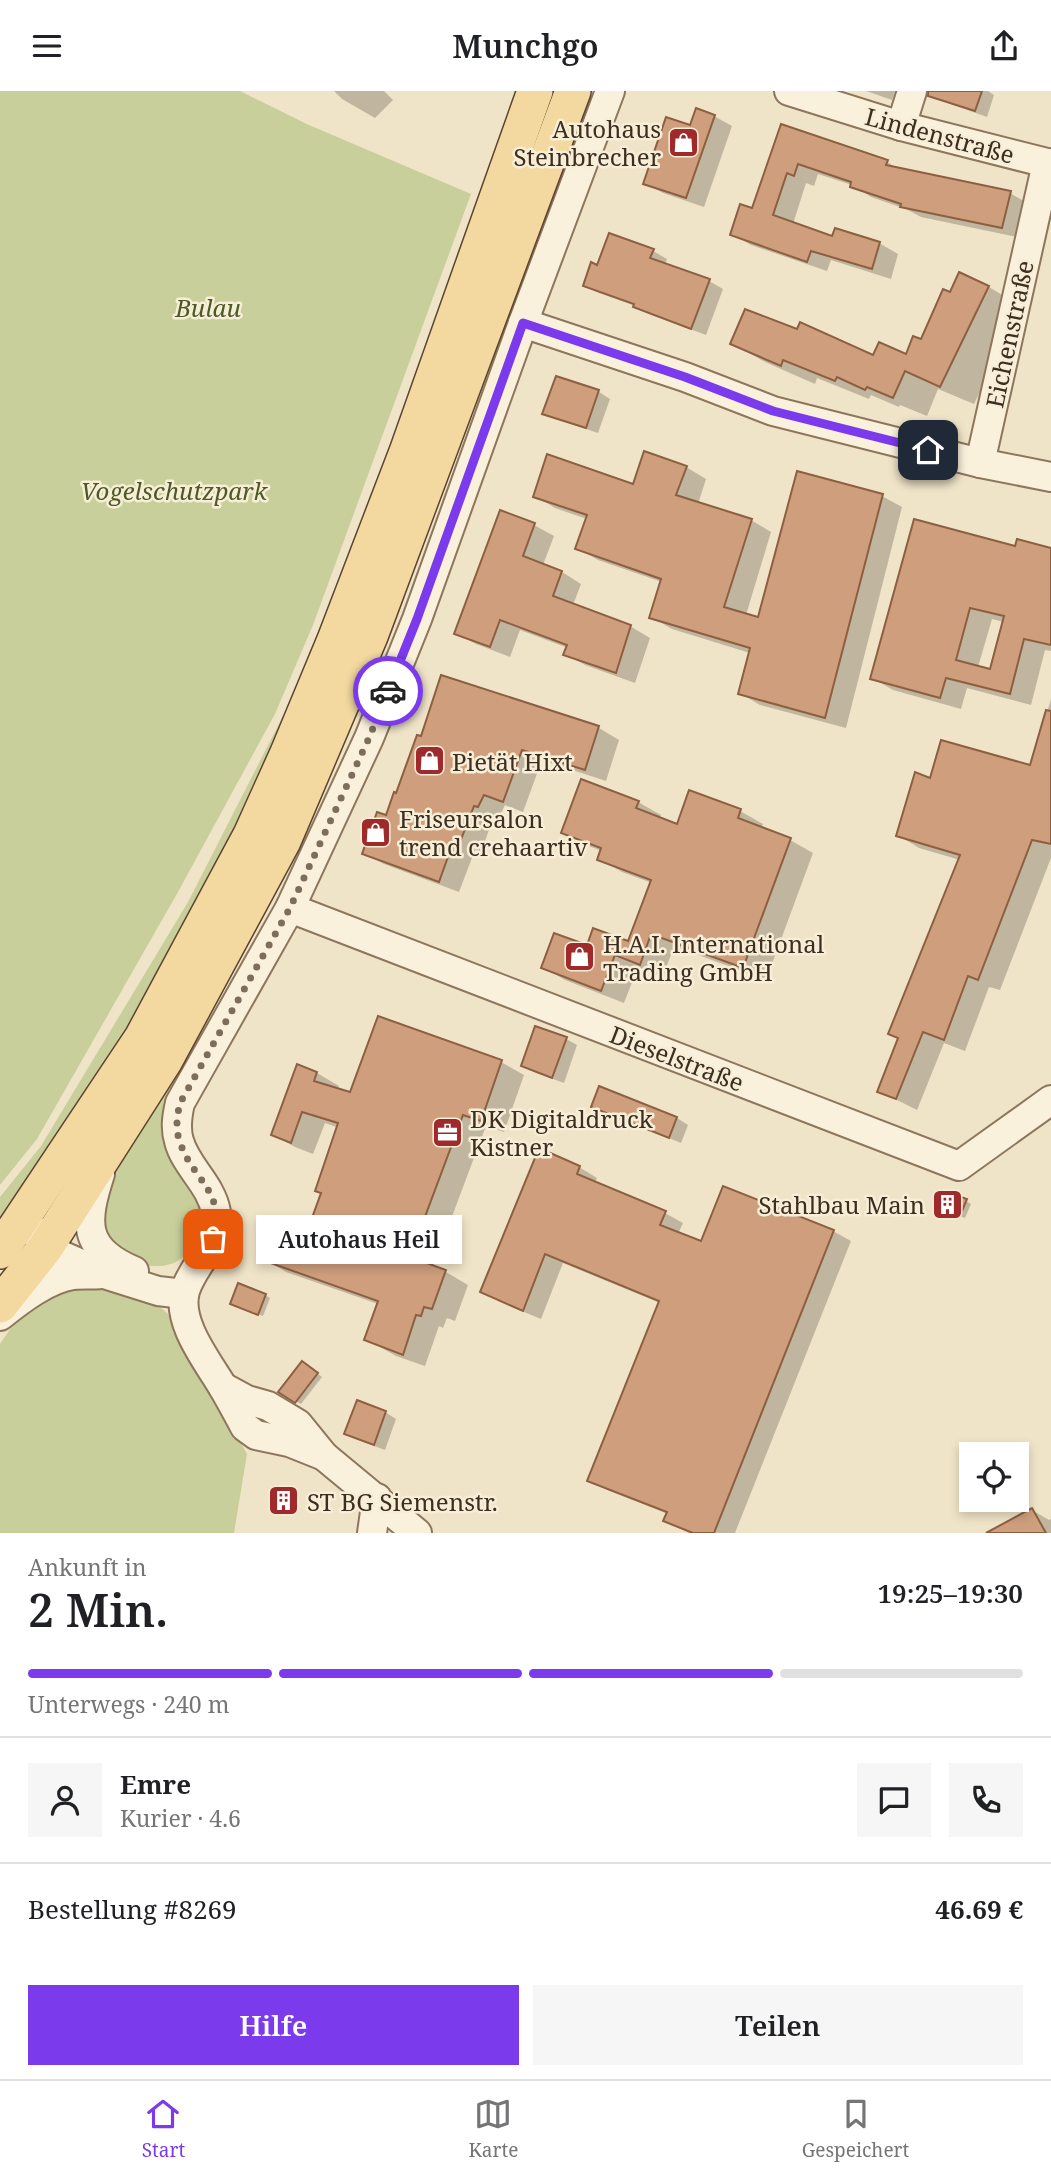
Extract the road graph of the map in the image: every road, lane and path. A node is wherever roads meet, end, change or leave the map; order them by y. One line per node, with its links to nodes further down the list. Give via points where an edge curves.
1 (535, 91): 14 (main road, via 407,452 288,754 251,835 142,1038)
2 (573, 91): 13 (main road, via 370,636 319,759 283,841 200,997)
3 (610, 91): 8 (street)
4 (789, 91): 6 (street, Lindenstraße)
5 (912, 91): 6 (street)
6 (901, 127): 7 (street, Lindenstraße)
7 (1049, 163): 9 (street, Eichenstraße)
8 (523, 323): 9 (street, via 773,411); 11 (street, via 412,631 369,738)
9 (981, 463): 10 (street)
10 (1051, 477)
11 (290, 908): 12 (street, Dieselstraße, via 959,1166); 19 (street, via 180,1103 178,1139 209,1190 217,1214 213,1239)
12 (1051, 1100)
13 (106, 1155): 15 (main road); 19 (street, via 90,1206 93,1237 118,1265)
14 (33, 1201): 15 (street, via 34,1232); 16 (main road)
15 (45, 1248): 17 (street); 18 (street); 20 (main road)
16 (0, 1251)
17 (0, 1267)
18 (104, 1274): 19 (street); 21 (street, via 72,1275 53,1282)
19 (184, 1294): 22 (street, via 192,1334 223,1387 298,1424 324,1456)
20 (0, 1305)
21 (0, 1316)
22 (377, 1498): 23 (street); 24 (street)
23 (372, 1533)
24 (417, 1533)

